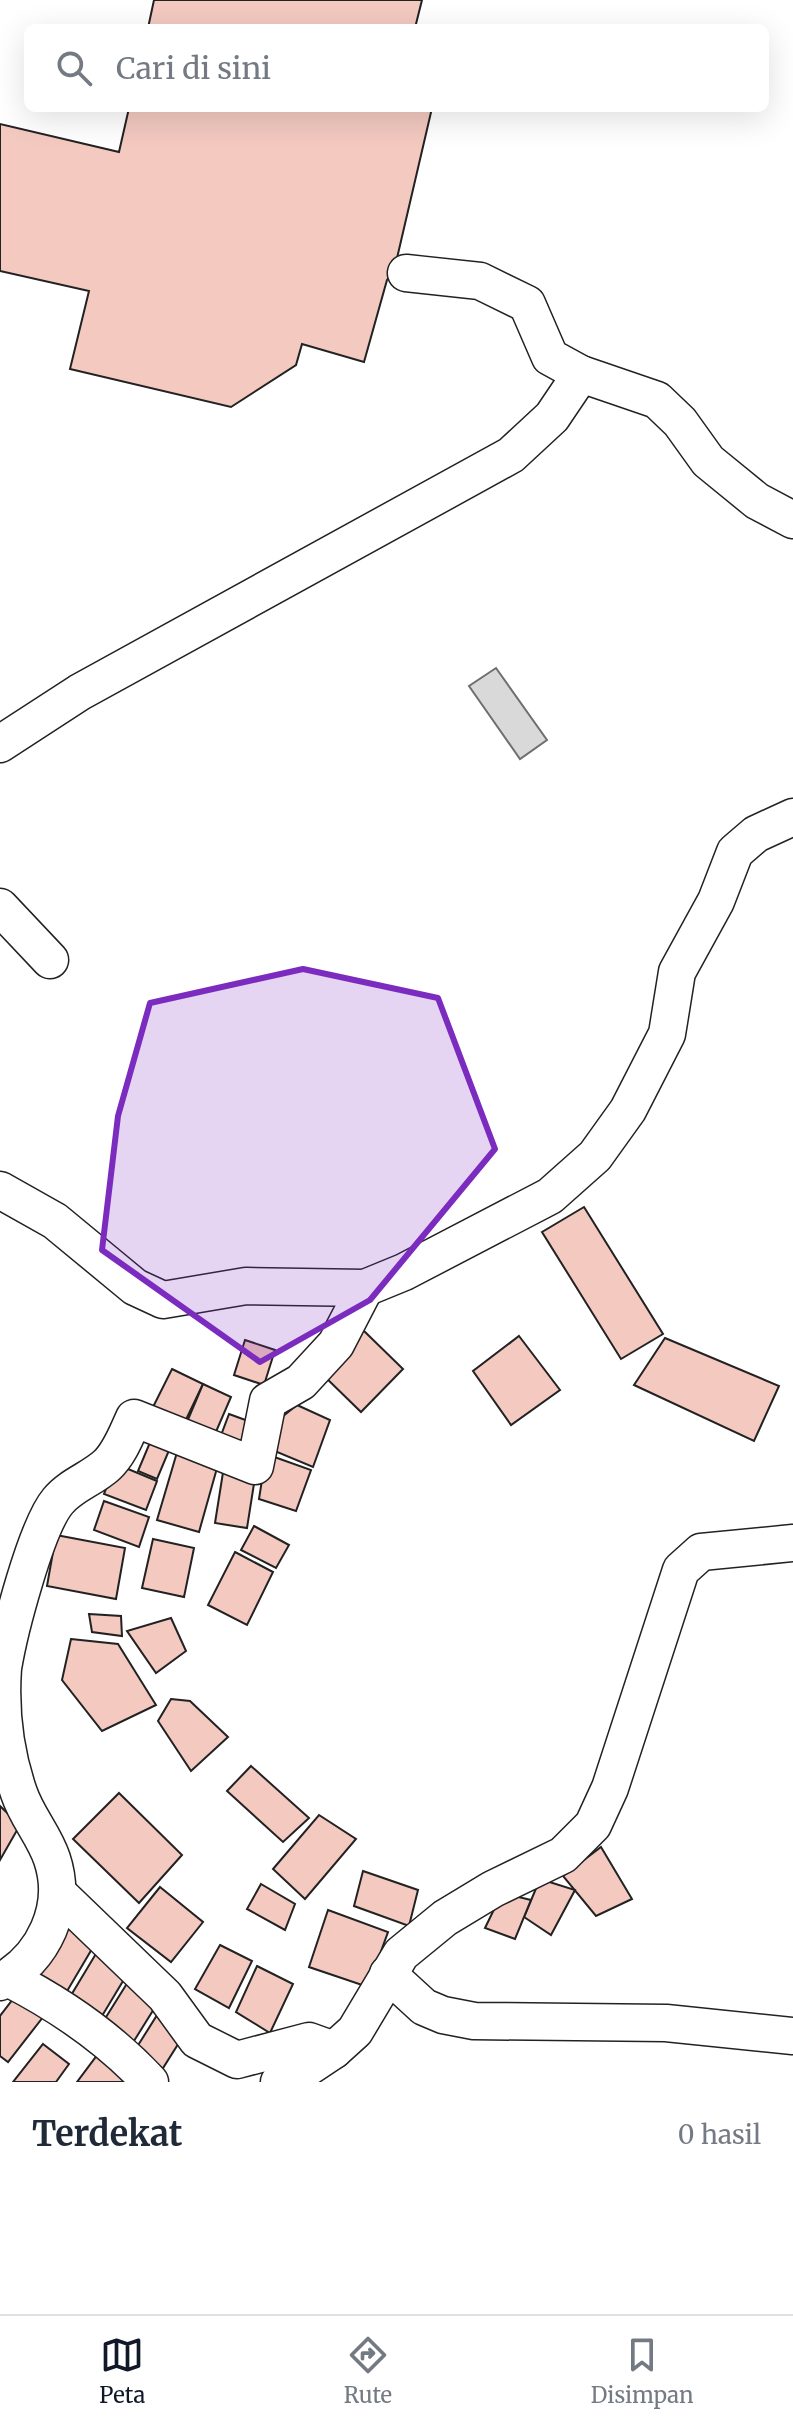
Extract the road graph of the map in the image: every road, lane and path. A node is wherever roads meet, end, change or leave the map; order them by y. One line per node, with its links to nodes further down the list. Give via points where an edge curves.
1 (406, 273): 2 (street, via 480,281 527,304 550,357)
2 (581, 374): 3 (street, via 657,400 708,461 757,501); 4 (street, via 552,417 511,455 80,692)
3 (793, 520)
4 (0, 744)
5 (793, 817): 9 (street, via 756,834 735,852 716,901 677,972 667,1034 628,1110 595,1156 521,1214)
6 (0, 907): 7 (street)
7 (50, 960)
8 (0, 1190): 9 (street, via 55,1221 135,1287 163,1300 237,1286)
9 (365, 1288): 11 (street, via 336,1344 301,1382 268,1401 255,1466 134,1418 109,1463 67,1492 47,1517 3,1667 1,1713 16,1783 52,1859)
10 (793, 1543): 12 (street, via 701,1552 681,1570 593,1825 563,1855 445,1918 401,1954)
11 (58, 1893): 13 (street, via 52,1925 25,1964); 15 (street, via 165,1996 197,2040 237,2060 309,2041)
12 (388, 1974): 14 (street, via 424,2007 474,2021 666,2023); 15 (street, via 355,2031)
13 (4, 1980): 16 (street, via 56,2003 128,2058)
14 (793, 2036)
15 (334, 2050): 17 (street)
16 (150, 2082)
17 (279, 2082)

